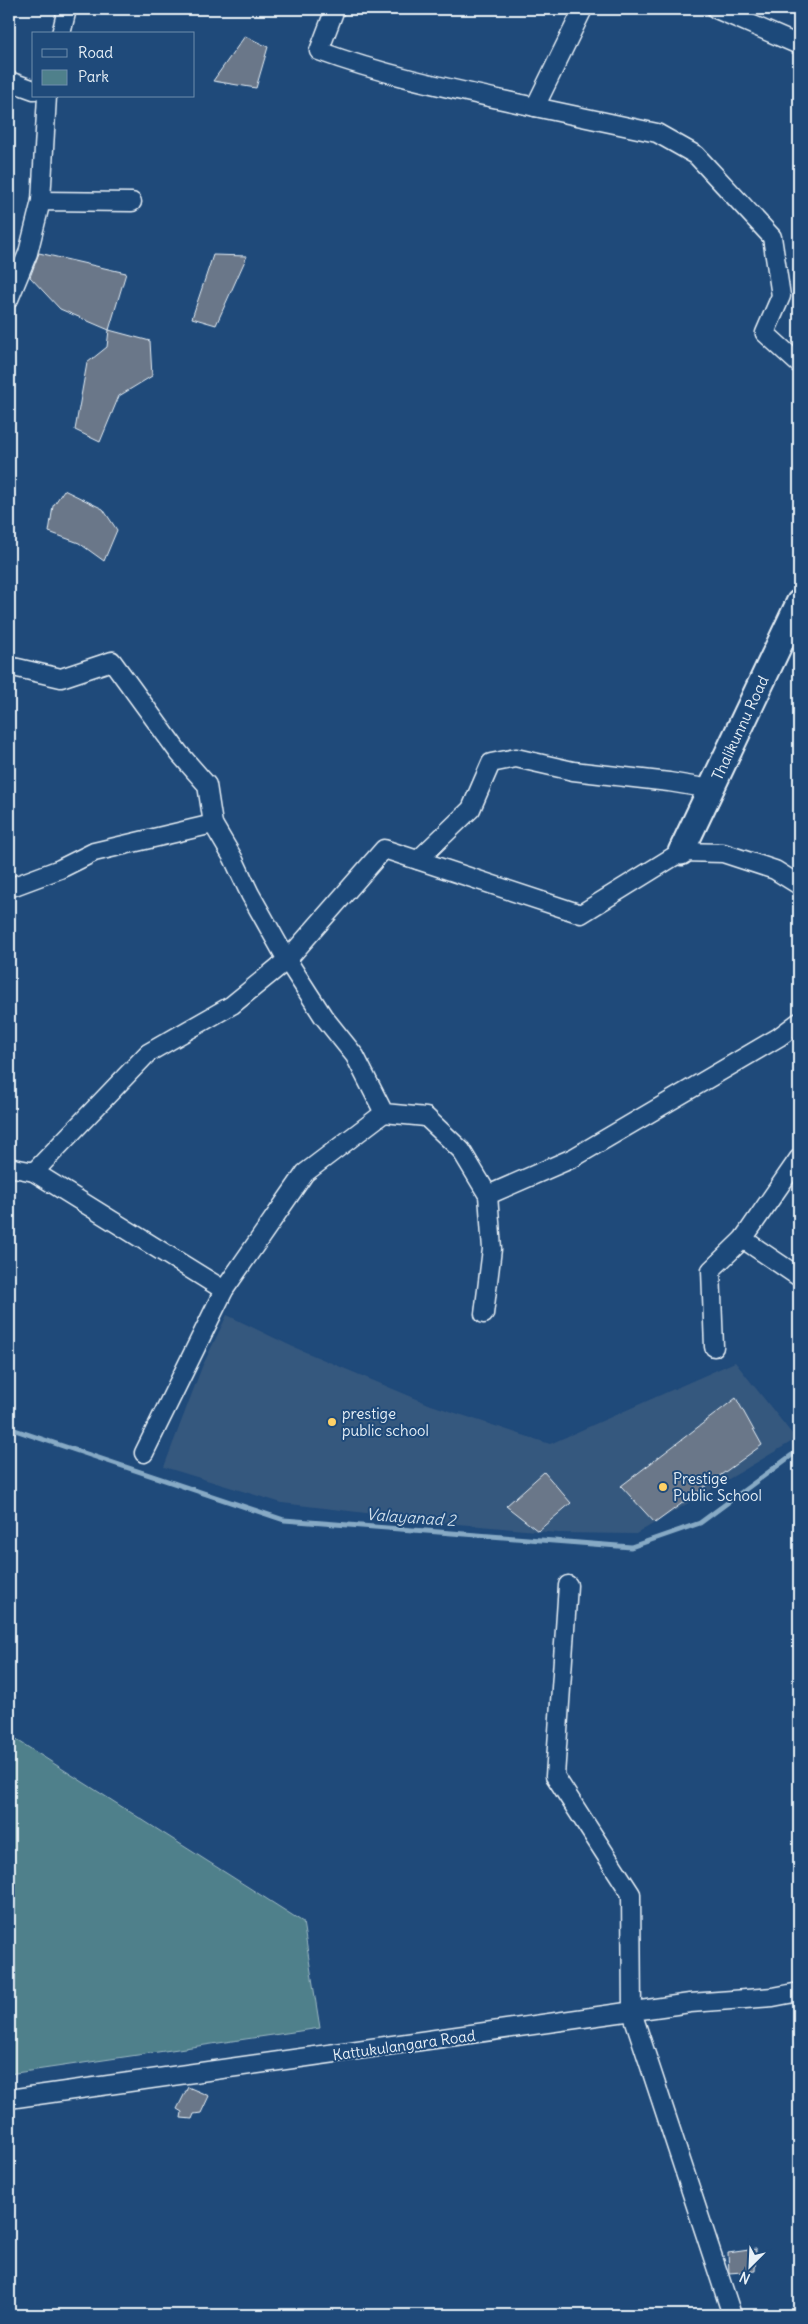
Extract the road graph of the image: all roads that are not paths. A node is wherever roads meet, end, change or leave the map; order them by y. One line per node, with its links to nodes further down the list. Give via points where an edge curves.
1 (67, 9): 5 (street)
2 (335, 9): 10 (street, via 320,51 422,83)
3 (582, 9): 10 (street)
4 (716, 9): 6 (street)
5 (61, 32)
6 (799, 44)
7 (9, 81): 8 (street)
8 (32, 89)
9 (47, 98): 11 (street)
10 (535, 106): 14 (street, via 657,133 696,155 772,237 781,296 765,333)
11 (41, 201): 12 (street); 13 (street, via 28,253)
12 (132, 202)
13 (9, 299)
14 (799, 364)
15 (799, 603): 17 (street, Thalikunnu Road)
16 (9, 666): 18 (street, via 62,678 112,662 207,786)
17 (711, 789): 19 (street, Thalikunnu Road); 20 (street, via 573,771 516,758 491,763 471,808)
18 (213, 824): 22 (street, via 94,852); 23 (street)
19 (681, 852): 20 (street, via 581,914); 21 (street, via 723,853 775,870)
20 (418, 860): 23 (street, via 384,849)
21 (799, 885)
22 (9, 888)
23 (287, 960): 25 (street, via 323,1016 355,1056); 28 (street, via 232,1005 148,1053)
24 (799, 1022): 29 (street, via 779,1037 573,1158)
25 (384, 1113): 29 (street, via 426,1117 461,1150); 32 (street, via 305,1173)
26 (799, 1157): 30 (street)
27 (9, 1167): 28 (street)
28 (34, 1172): 32 (street)
29 (488, 1195): 33 (street, via 492,1249)
30 (744, 1239): 31 (street); 34 (street, via 711,1270)
31 (799, 1277)
32 (224, 1290): 35 (street)
33 (484, 1314)
34 (714, 1347)
35 (144, 1453)
36 (568, 1585): 38 (street, via 555,1776 631,1894)
37 (799, 1992): 38 (street, Kattukulangara Road)
38 (632, 2012): 39 (street, Kattukulangara Road); 40 (street)
39 (9, 2099)
40 (732, 2315)

